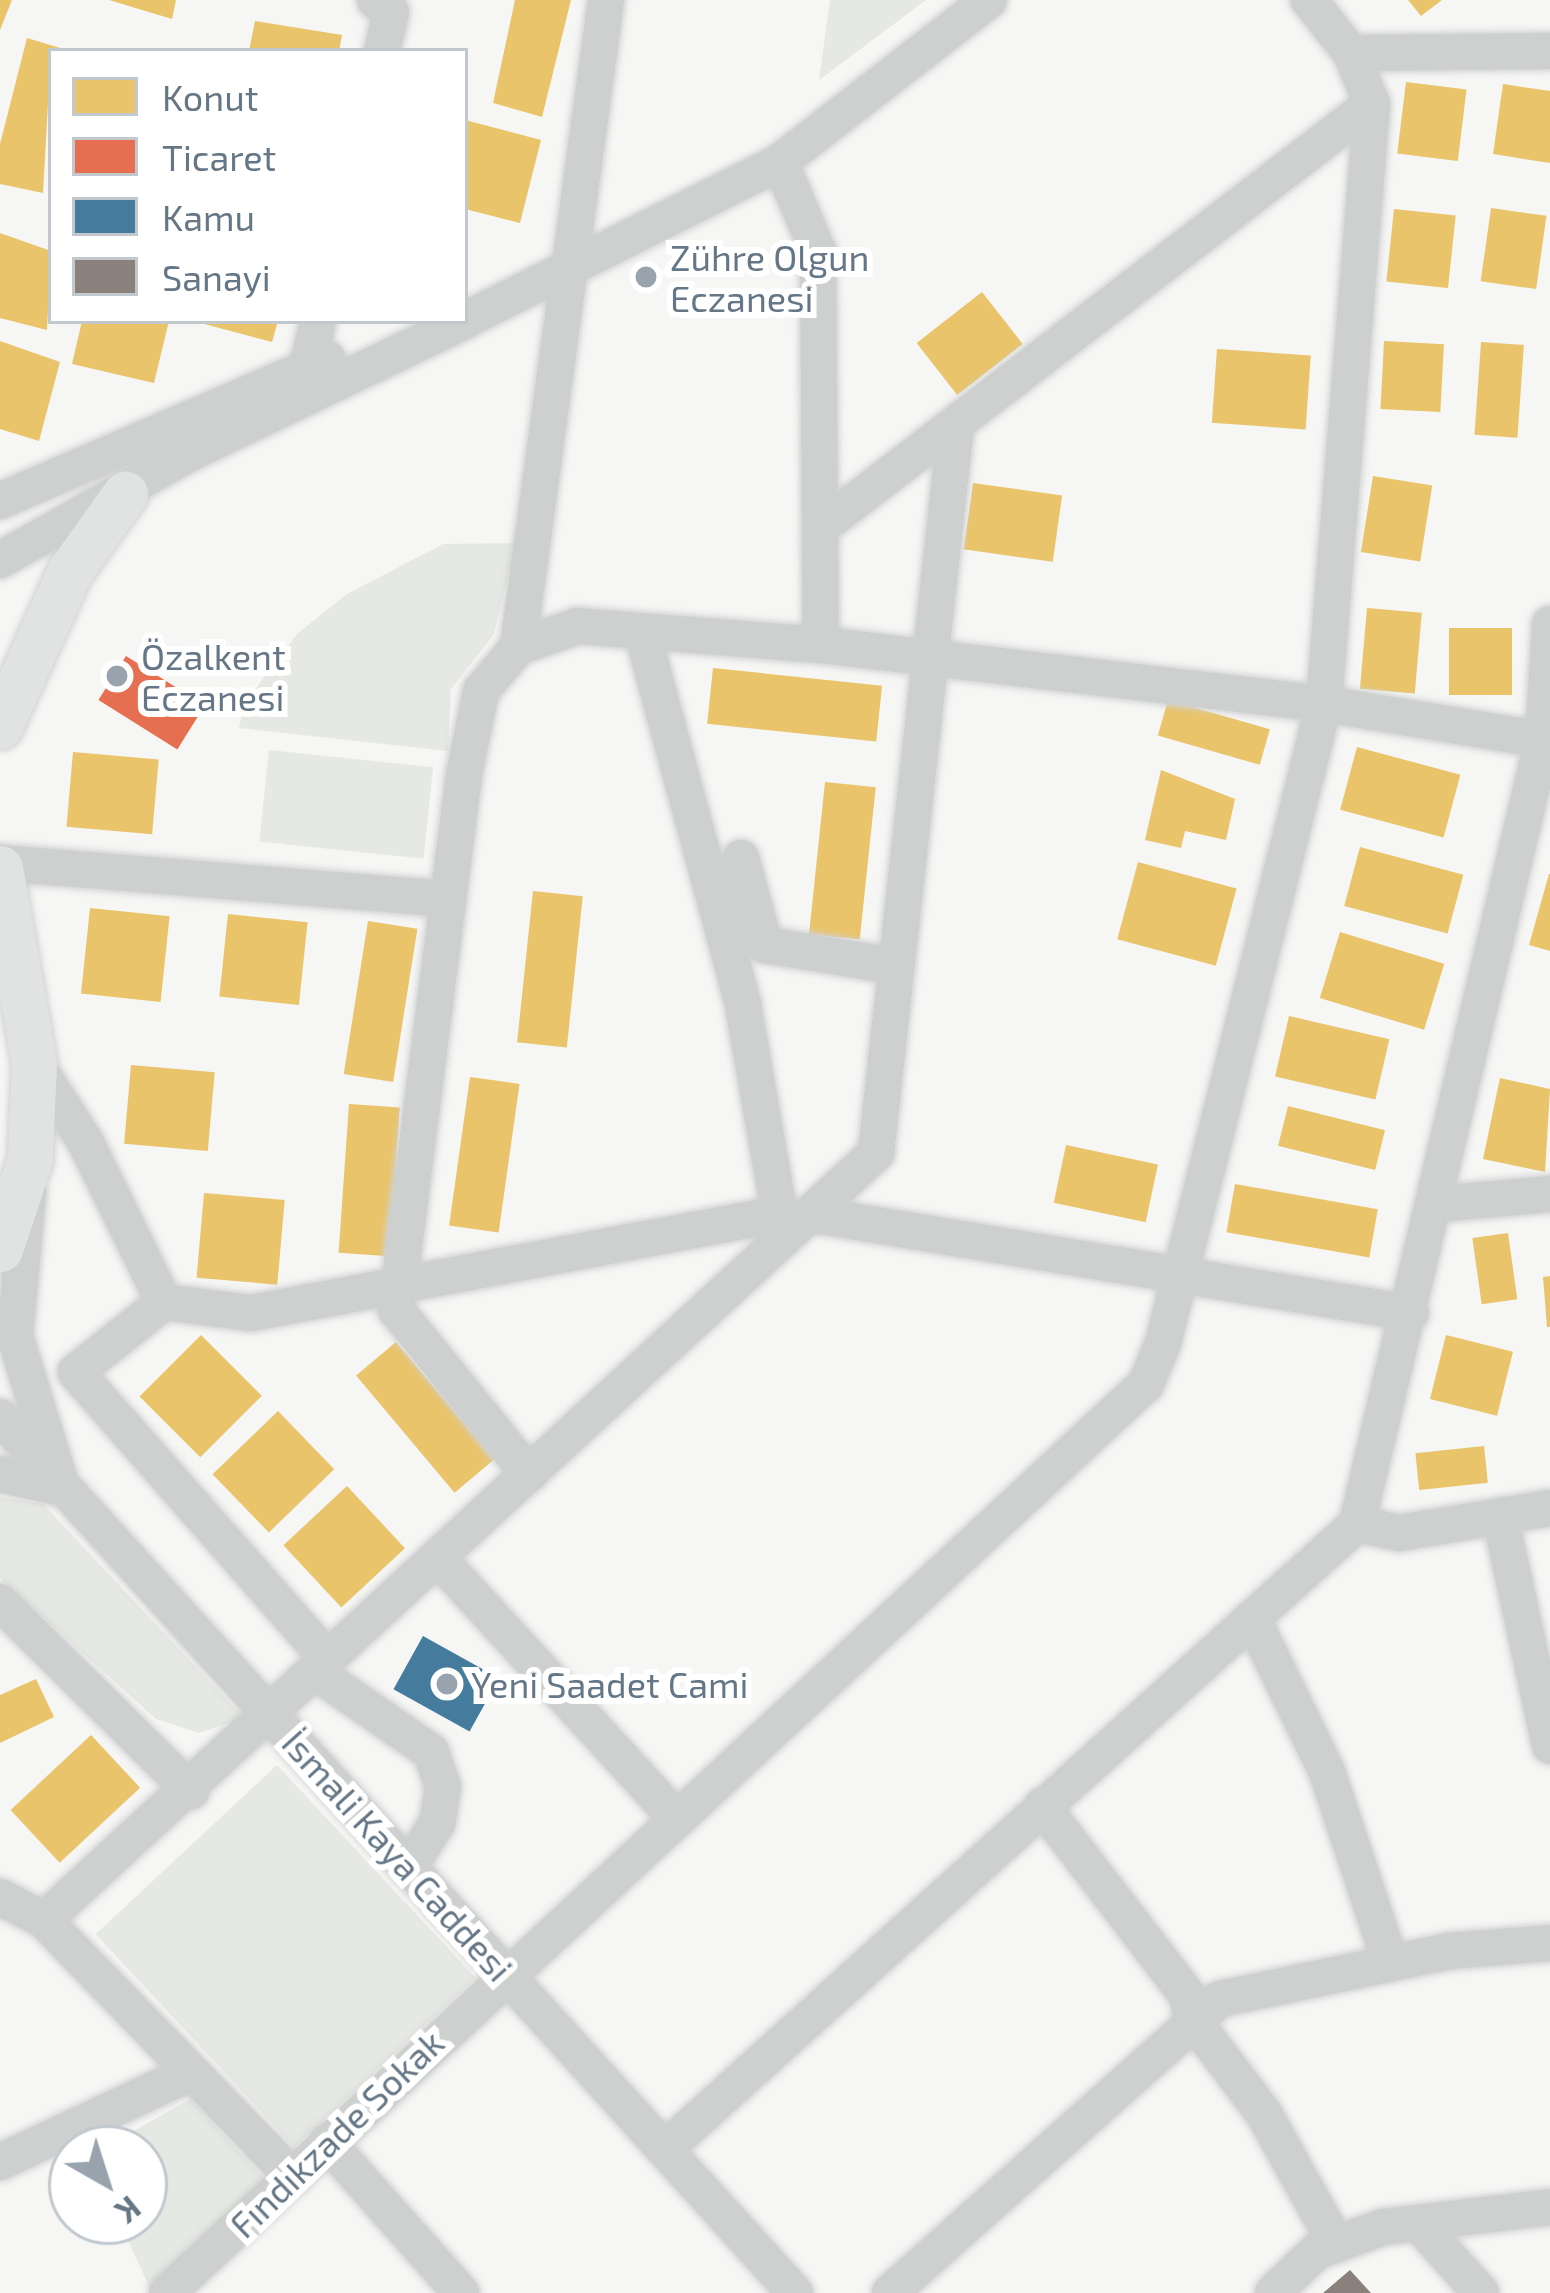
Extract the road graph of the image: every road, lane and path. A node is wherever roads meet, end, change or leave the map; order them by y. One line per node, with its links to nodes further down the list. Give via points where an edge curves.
1 (375, 0): 6 (street, via 391,12)
2 (606, 0): 11 (street)
3 (952, 0): 11 (street, via 785,130)
4 (989, 0): 10 (street)
5 (1309, 0): 8 (street)
6 (383, 48)
7 (1550, 51): 8 (street)
8 (1351, 53): 9 (street)
9 (1372, 104): 18 (street); 29 (street, Fındıkzade Sokak)
10 (780, 161): 11 (street); 22 (street, via 818,251)
11 (576, 254): 12 (street); 13 (street); 27 (street)
12 (468, 292)
13 (468, 319)
14 (317, 324): 17 (street)
15 (402, 324): 17 (street)
16 (456, 324): 17 (street)
17 (303, 385): 19 (street)
18 (956, 425): 22 (street); 28 (street)
19 (178, 444): 20 (street); 21 (street)
20 (125, 494): 23 (street); 30 (main road, via 70,571)
21 (0, 501)
22 (820, 527): 26 (street)
23 (0, 560)
24 (1550, 624): 31 (street)
25 (642, 632): 26 (street); 27 (street, via 578,626); 40 (street)
26 (821, 644): 28 (street)
27 (518, 647): 34 (street, via 481,691)
28 (928, 659): 29 (street); 35 (street)
29 (1324, 704): 31 (street); 42 (street, Fındıkzade Sokak)
30 (0, 726)
31 (1546, 740): 39 (street)
32 (741, 858): 35 (street, via 765,945)
33 (0, 866): 34 (street); 36 (main road)
34 (447, 899): 43 (street)
35 (894, 966): 40 (street, via 876,1153)
36 (34, 1062): 37 (main road); 44 (street, via 86,1143)
37 (30, 1159): 41 (main road); 49 (street, via 15,1336)
38 (1550, 1194): 39 (street)
39 (1436, 1204): 45 (street)
40 (793, 1224): 42 (street); 43 (street); 48 (street)
41 (0, 1249)
42 (1179, 1278): 45 (street); 61 (street, Fındıkzade Sokak, via 1145,1384)
43 (401, 1285): 44 (street, via 251,1313); 48 (street, via 396,1310)
44 (164, 1302): 56 (street, via 76,1372)
45 (1411, 1313): 52 (street)
46 (0, 1417): 49 (street, İsmali Kaya Caddesi)
47 (0, 1474): 49 (street)
48 (529, 1474): 53 (street)
49 (62, 1488): 57 (street, İsmali Kaya Caddesi)
50 (1550, 1508): 51 (street)
51 (1500, 1516): 52 (street, via 1399,1533); 58 (street)
52 (1357, 1524): 55 (street)
53 (439, 1558): 56 (street); 61 (street)
54 (0, 1602): 59 (street)
55 (1252, 1618): 60 (street); 66 (street, via 1327,1772)
56 (321, 1664): 57 (street); 62 (street, via 431,1752 443,1787 437,1823)
57 (268, 1713): 59 (street); 62 (street, İsmali Kaya Caddesi)
58 (1550, 1746)
59 (191, 1791): 64 (street)
60 (1042, 1806): 68 (street, via 1187,1995); 71 (street)
61 (674, 1816): 67 (street, Fındıkzade Sokak)
62 (410, 1866): 67 (street, İsmali Kaya Caddesi)
63 (0, 1897): 64 (street)
64 (44, 1920): 69 (street)
65 (1550, 1943): 66 (street)
66 (1391, 1964): 68 (street, via 1220,2000)
67 (504, 1972): 70 (street, Fındıkzade Sokak); 71 (street, İsmali Kaya Caddesi)
68 (1193, 2020): 76 (street, via 1264,2114); 80 (street)
69 (190, 2073): 72 (street); 73 (street)
70 (327, 2142): 73 (street, Fındıkzade Sokak); 78 (street)
71 (665, 2149): 79 (street, İsmali Kaya Caddesi)
72 (0, 2162)
73 (293, 2176): 77 (street, Fındıkzade Sokak)
74 (1550, 2207): 75 (street)
75 (1418, 2223): 76 (street); 82 (street)
76 (1336, 2244): 81 (street)
77 (166, 2293)
78 (461, 2293)
79 (795, 2293)
80 (890, 2293)
81 (1273, 2293)
82 (1481, 2293)

